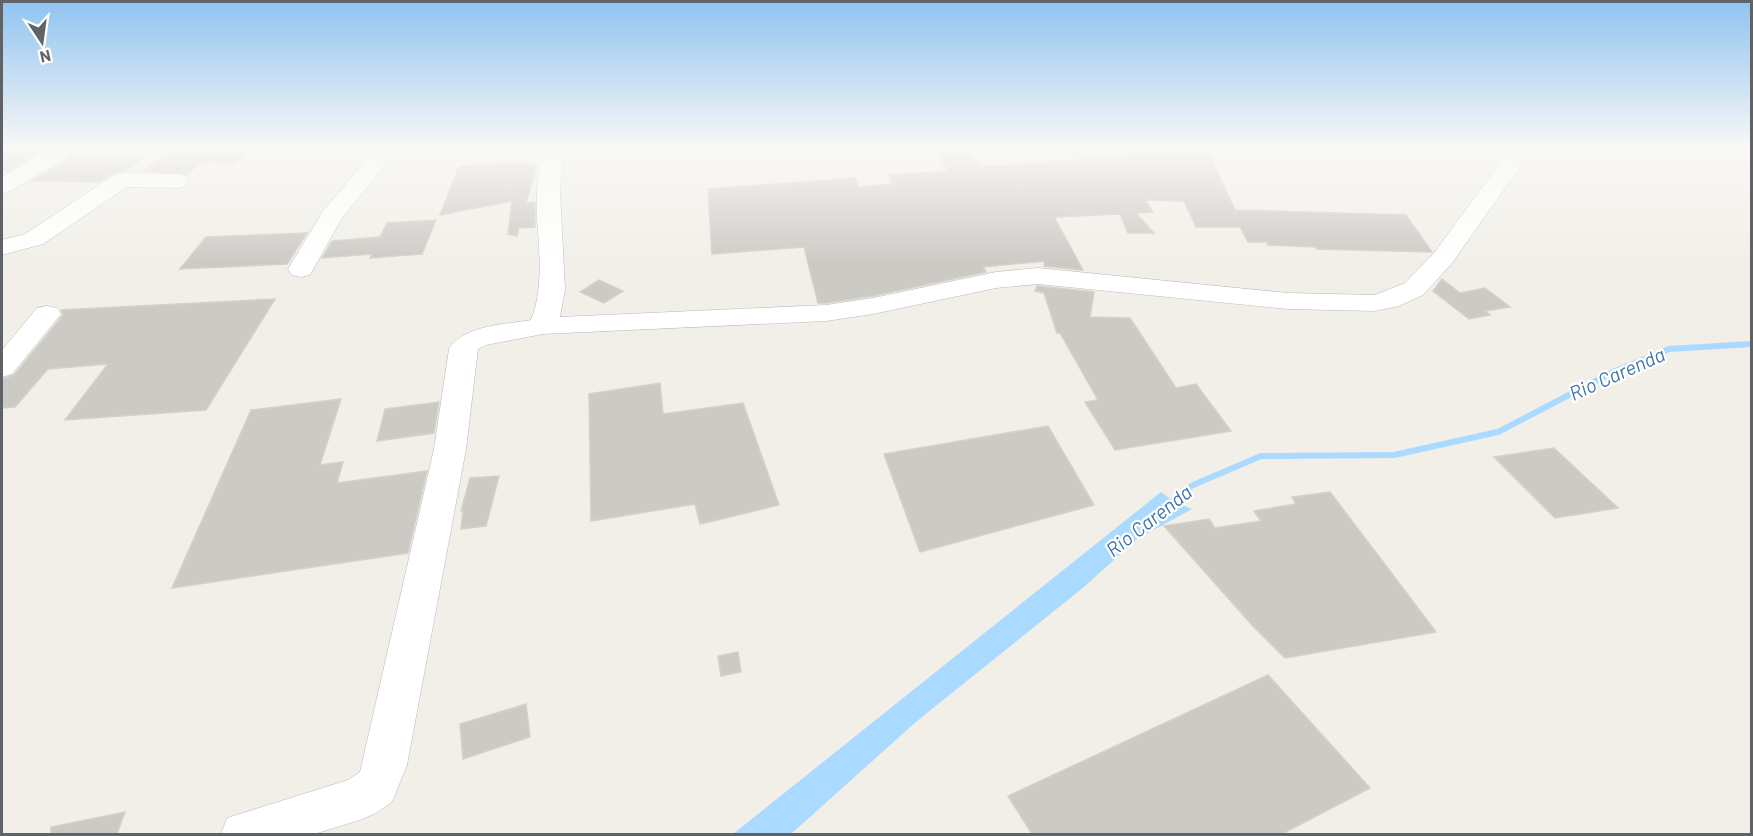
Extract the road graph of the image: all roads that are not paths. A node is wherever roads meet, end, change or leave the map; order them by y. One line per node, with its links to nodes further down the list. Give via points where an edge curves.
1 (113, 186): 5 (street, via 34,239)
2 (356, 186): 6 (street, via 331,216)
3 (547, 186): 8 (street, via 551,282 548,317)
4 (1495, 186): 8 (street, via 1443,258 1414,289 1375,303 1288,301 1038,276 996,280 826,313)
5 (2, 248)
6 (301, 269)
7 (47, 314): 9 (street)
8 (543, 326): 10 (street, via 478,338 463,349 450,449 385,765 376,787 360,798)
9 (2, 368)
10 (244, 834)

